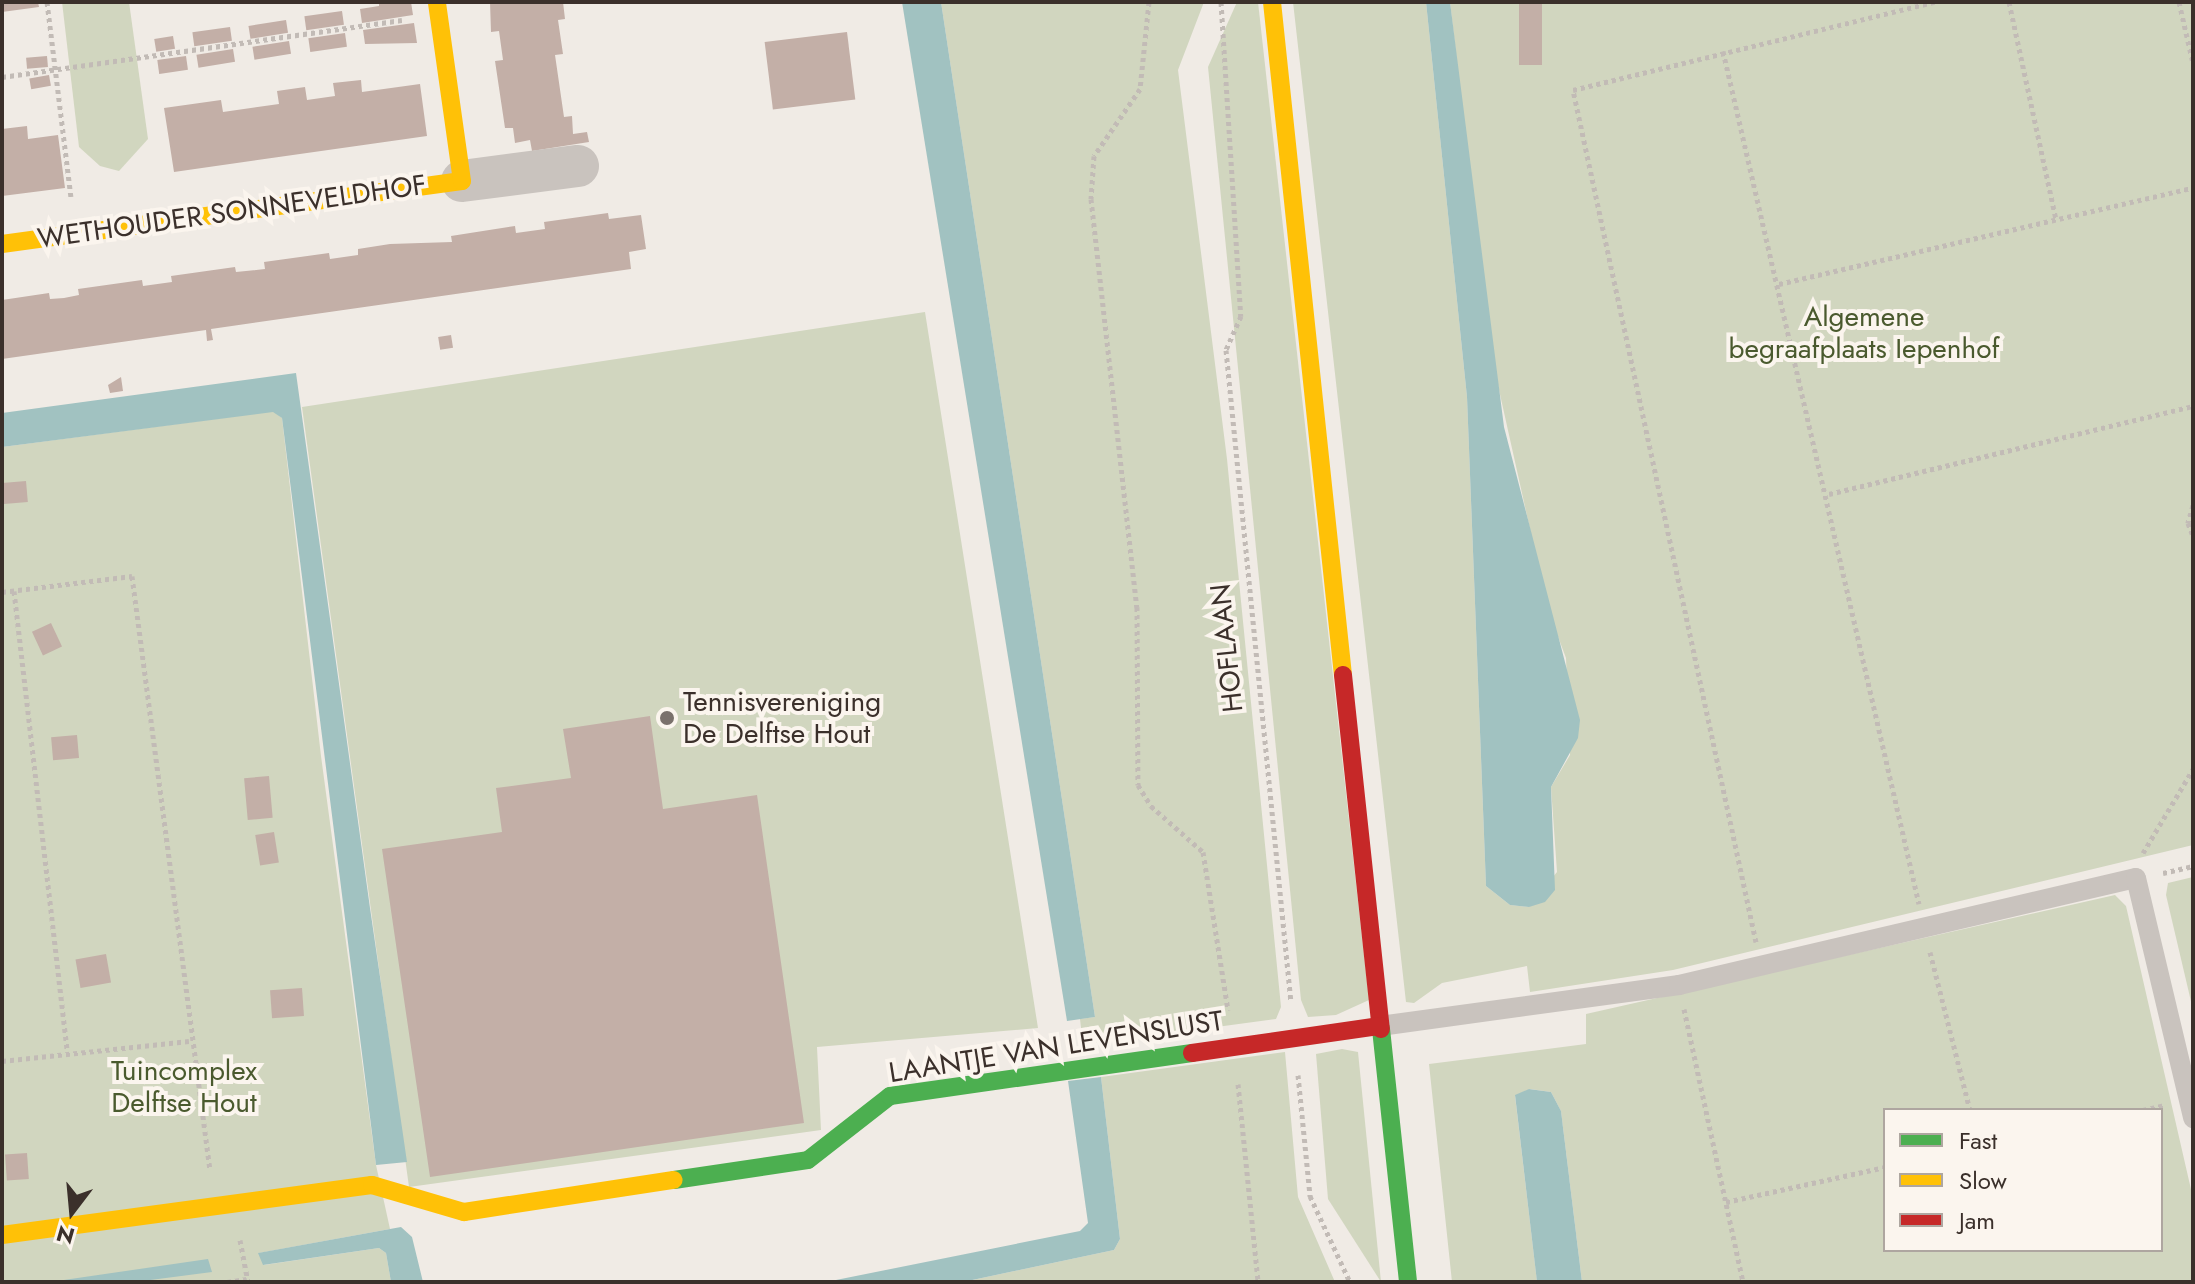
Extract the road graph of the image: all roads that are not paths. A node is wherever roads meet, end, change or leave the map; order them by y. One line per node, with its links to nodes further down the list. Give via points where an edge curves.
1 (1272, 2): 6 (street)
2 (438, 8): 4 (street, WETHOUDER SONNEVELDHOF)
3 (578, 166): 4 (street, WETHOUDER SONNEVELDHOF)
4 (462, 181): 5 (street, WETHOUDER SONNEVELDHOF)
5 (2, 244)
6 (1380, 1026): 7 (lane, via 1679,985 2136,878); 8 (street, LAANTJE VAN LEVENSLUST, via 890,1096 808,1160 464,1212 372,1185); 9 (street)
7 (2193, 1118)
8 (2, 1235)
9 (1408, 1282)

